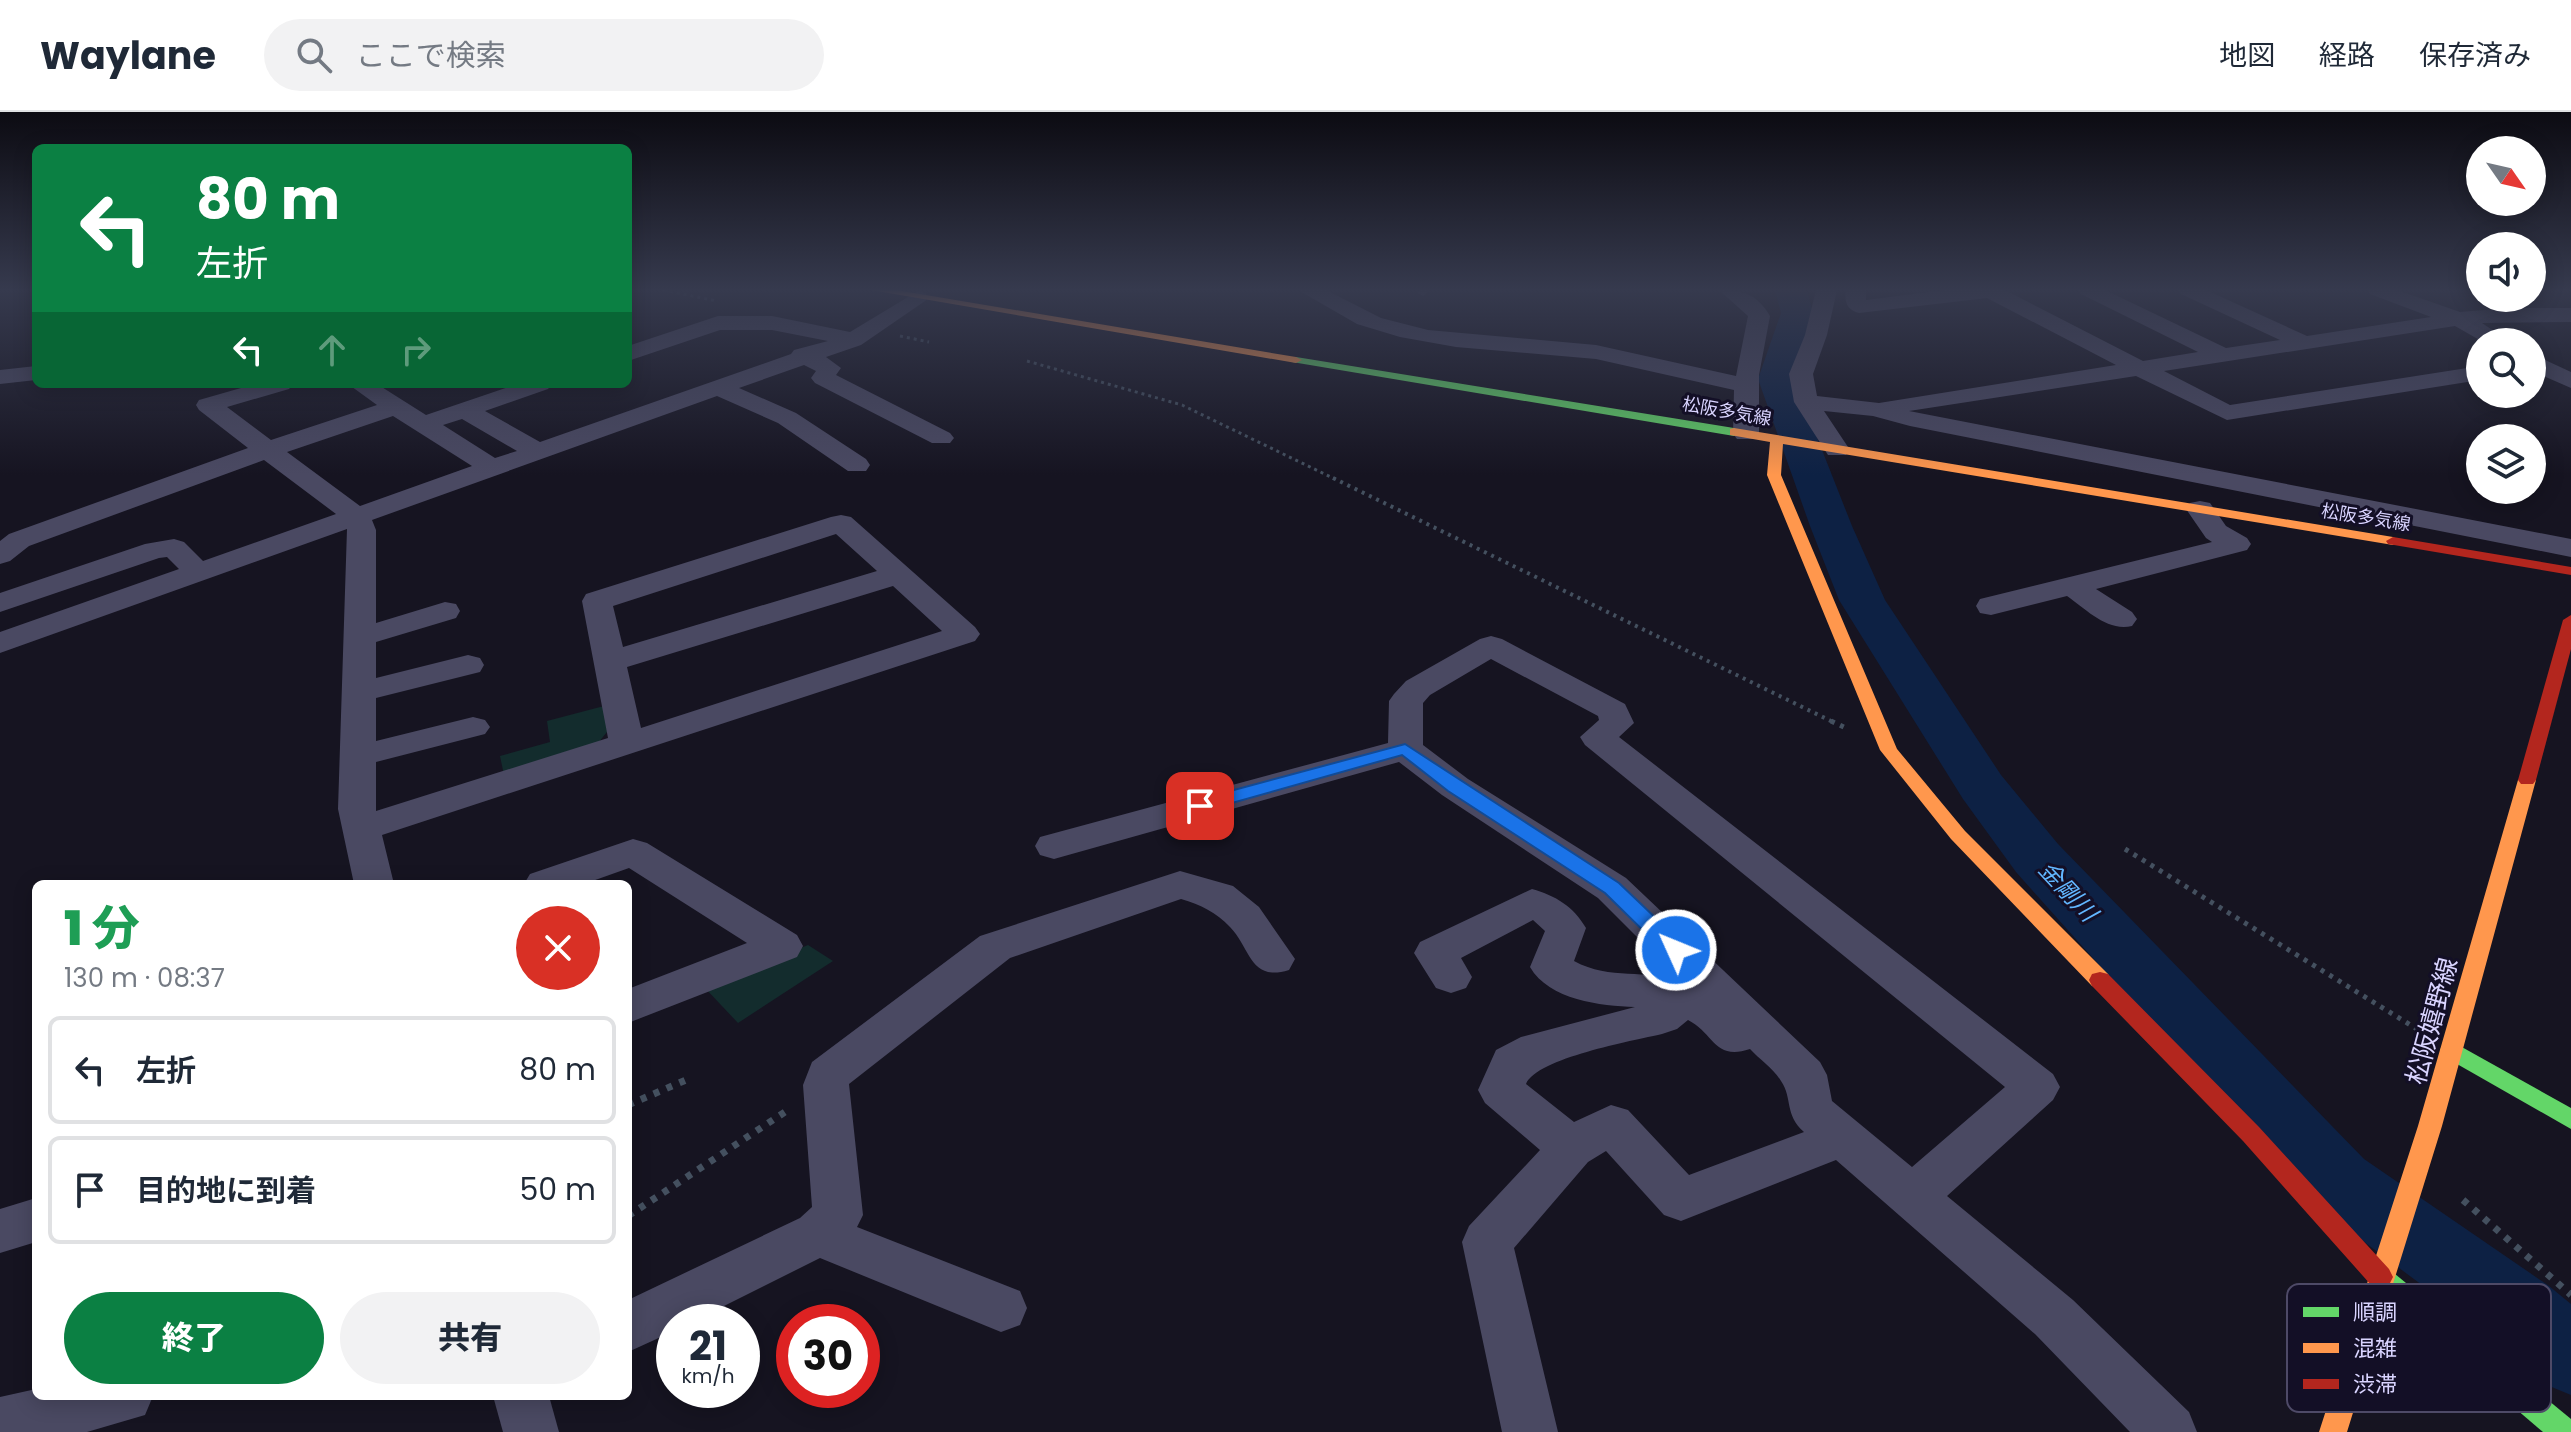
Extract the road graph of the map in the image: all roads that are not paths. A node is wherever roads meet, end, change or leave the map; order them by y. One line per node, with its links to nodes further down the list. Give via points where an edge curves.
1 (814, 352): 10 (street)
2 (1248, 352): 27 (main road, 松阪多気線)
3 (1588, 352): 17 (street)
4 (1749, 352): 17 (street)
5 (1810, 352): 22 (street, via 1801,374)
6 (2106, 352): 11 (street)
7 (2215, 352): 9 (street)
8 (2237, 352): 9 (street)
9 (2220, 354): 11 (street)
10 (802, 355): 18 (street); 28 (street, via 829,368 823,378)
11 (2136, 367): 14 (street, via 2227,413); 24 (street)
12 (2546, 370): 16 (street)
13 (32, 373): 15 (street)
14 (2466, 375)
15 (0, 377)
16 (2571, 381)
17 (1744, 385): 27 (street)
18 (716, 387): 32 (street); 33 (street, via 787,418)
19 (267, 388): 31 (street, via 208,405)
20 (366, 388): 23 (street)
21 (528, 388): 25 (street)
22 (1806, 402): 24 (street); 30 (street)
23 (395, 407): 26 (street); 31 (street)
24 (1875, 409): 39 (street)
25 (465, 410): 26 (street); 32 (street)
26 (423, 424): 34 (street)
27 (1746, 434): 29 (main road, 松阪多気線)
28 (941, 438)
29 (1783, 440): 30 (main road, 松阪多気線); 76 (main road, via 1774,475 1889,750 1958,835 2251,1134)
30 (1830, 448): 36 (main road, 松阪多気線)
31 (269, 449): 37 (street); 38 (street)
32 (538, 452): 34 (street)
33 (857, 465)
34 (493, 468): 38 (street)
35 (56, 498): 37 (street)
36 (2200, 509): 41 (main road, 松阪多気線); 44 (street, via 2216,532 2237,544)
37 (86, 516): 40 (street, via 19,540)
38 (357, 517): 42 (street); 50 (street, via 362,530)
39 (2571, 548)
40 (0, 555)
41 (2571, 571)
42 (198, 572): 45 (street, via 174,548 155,550); 51 (street)
43 (896, 575): 52 (street); 52 (street, via 841,523 597,601); 57 (street, via 964,634)
44 (2072, 586): 46 (street); 48 (street)
45 (0, 603)
46 (1991, 606)
47 (445, 611): 50 (street)
48 (2121, 619)
49 (2571, 620): 54 (main road, 松阪嬉野線)
50 (360, 634): 55 (street)
51 (0, 643)
52 (612, 661): 57 (street)
53 (468, 665): 55 (street)
54 (2563, 682): 68 (main road, 松阪嬉野線)
55 (359, 692): 59 (street)
56 (473, 727): 59 (street)
57 (627, 744): 60 (street)
58 (1405, 749): 61 (street); 70 (street, via 1612,888 1804,1075); 72 (street, via 1406,701 1418,688 1491,646 1518,660 1613,711 1617,723 1597,737 2037,1087)
59 (358, 756): 60 (street)
60 (360, 829): 62 (street)
61 (1054, 846)
62 (373, 880)
63 (555, 880): 67 (street, via 633,852 782,946)
64 (1274, 959): 75 (street, via 1245,917 1219,896 1180,885 995,947 828,1075 838,1215)
65 (1451, 977): 66 (street, via 1435,953 1532,903 1551,912 1566,928 1551,967 1605,990 1664,992)
66 (1682, 1002): 70 (street, via 1709,1011); 71 (street, via 1662,1017 1537,1049 1512,1063 1501,1090)
67 (632, 1005)
68 (2451, 1050): 69 (main road); 76 (main road, 松阪嬉野線)
69 (2571, 1119)
70 (1827, 1124): 71 (street, via 1681,1200 1611,1124); 72 (street)
71 (1571, 1148): 87 (street, via 1487,1242)
72 (1912, 1197): 88 (street, via 2054,1317)
73 (32, 1221): 74 (street)
74 (0, 1231)
75 (818, 1234): 79 (street); 80 (street)
76 (2380, 1278): 77 (main road, 松阪嬉野線); 78 (main road)
77 (2378, 1284)
78 (2387, 1284)
79 (1001, 1308)
80 (632, 1325)
81 (108, 1400): 85 (street)
82 (522, 1400): 86 (street)
83 (2339, 1412): 89 (main road, 松阪嬉野線)
84 (2541, 1412): 90 (main road)
85 (0, 1425)
86 (531, 1432)
87 (1530, 1432)
88 (2169, 1432)
89 (2333, 1432)
90 (2565, 1432)

